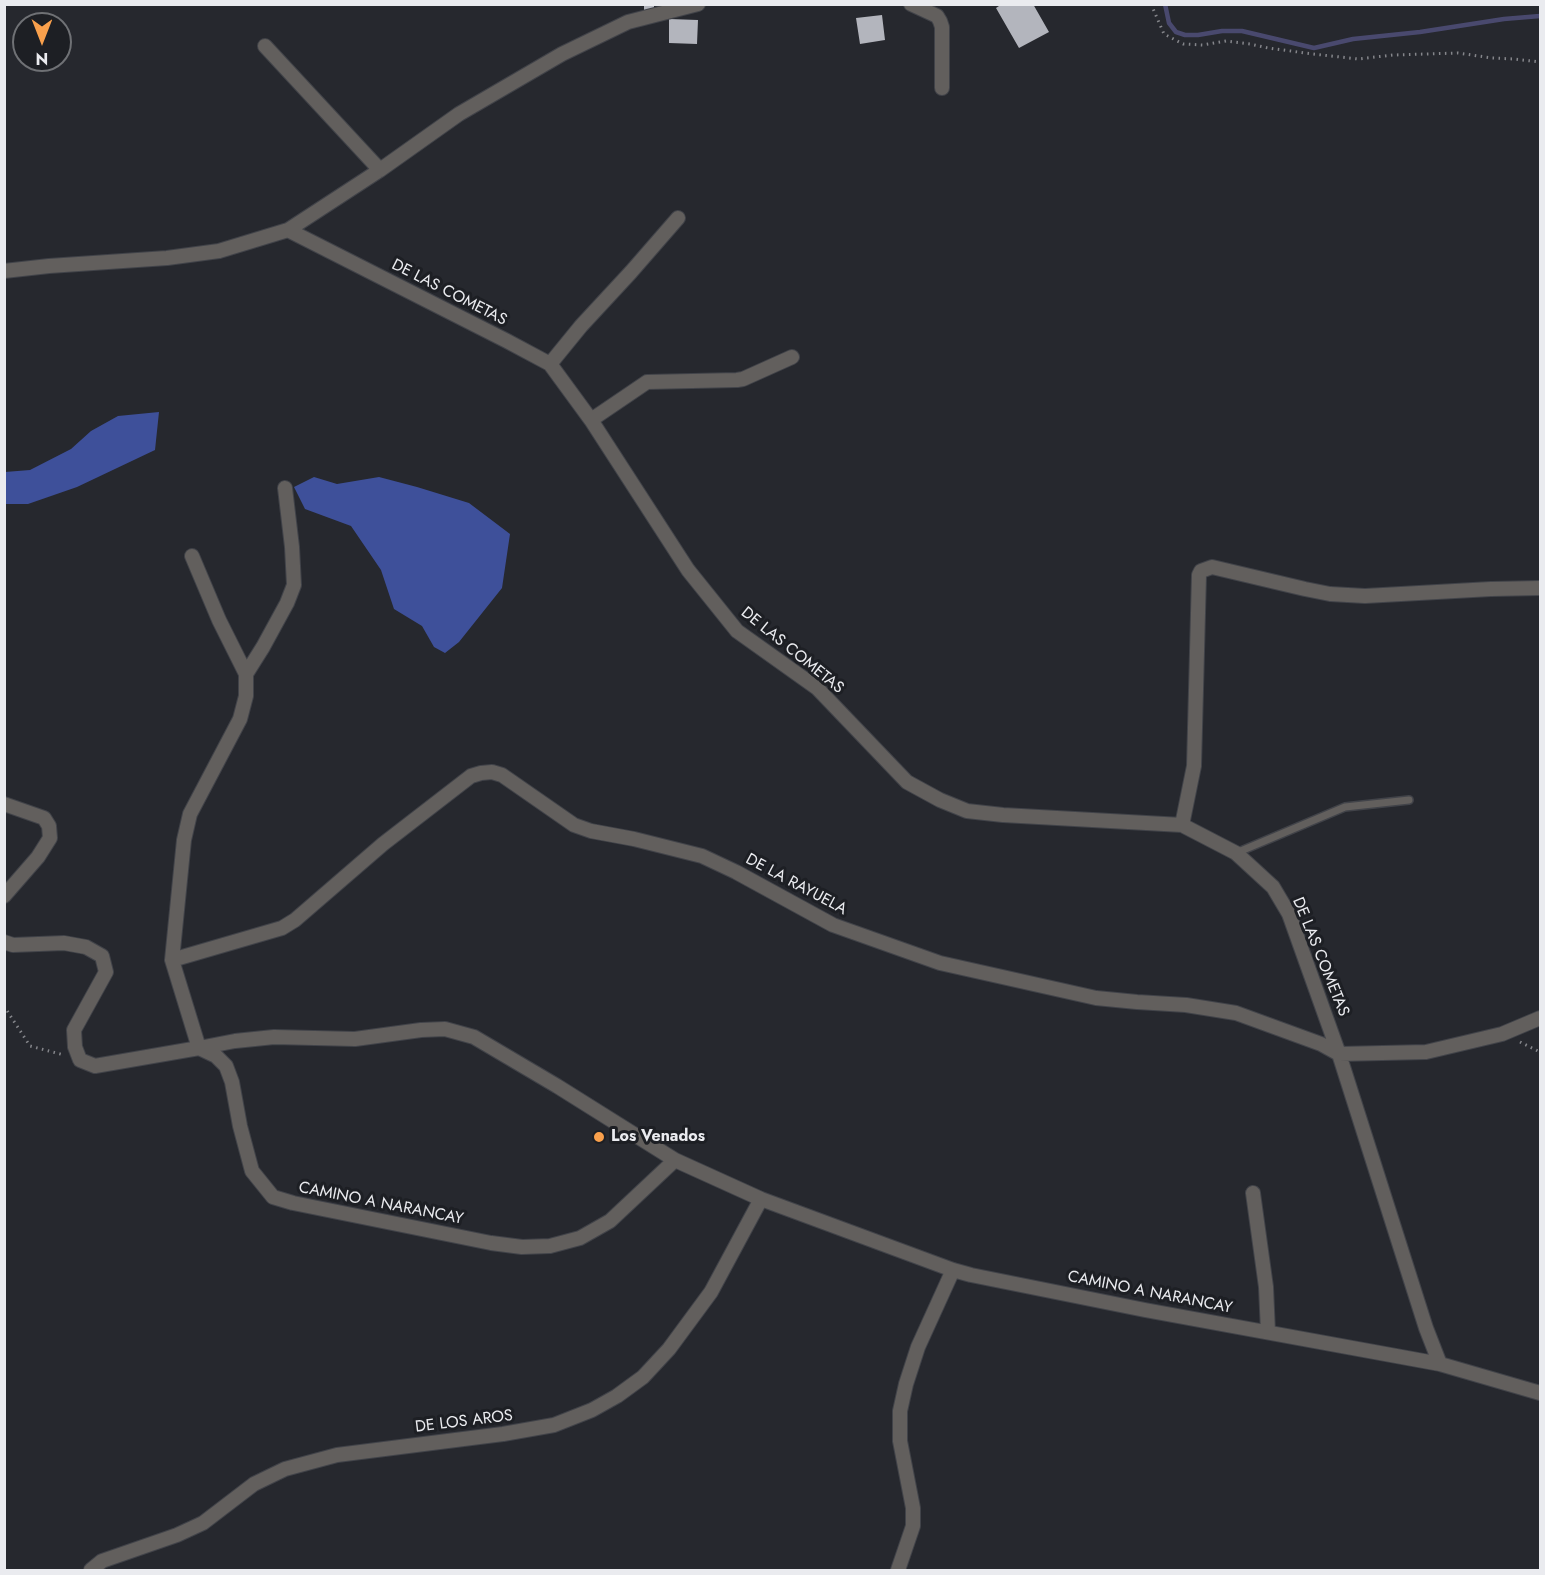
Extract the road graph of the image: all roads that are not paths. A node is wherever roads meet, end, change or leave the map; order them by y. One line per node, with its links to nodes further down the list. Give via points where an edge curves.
1 (698, 4): 5 (street, via 628,22 562,54 459,114)
2 (911, 4): 4 (street, via 940,21)
3 (265, 46): 5 (street)
4 (942, 88)
5 (380, 170): 7 (street)
6 (678, 218): 10 (street)
7 (288, 230): 8 (street, via 219,251); 10 (street, DE LAS COMETAS)
8 (4, 271)
9 (792, 357): 11 (street, via 743,379 647,382)
10 (550, 364): 11 (street, DE LAS COMETAS)
11 (591, 420): 18 (street, DE LAS COMETAS, via 688,570 737,631 817,688 908,782 967,811)
12 (285, 488): 15 (street, via 294,585)
13 (192, 556): 15 (street)
14 (1540, 588): 18 (street, via 1365,596 1313,591 1212,567 1201,571 1194,766)
15 (246, 674): 22 (street, via 240,719 190,814)
16 (1409, 800): 19 (lane, via 1345,807)
17 (4, 804): 20 (street, via 45,818 50,838)
18 (1182, 825): 19 (street, DE LAS COMETAS)
19 (1236, 854): 25 (street, DE LAS COMETAS, via 1273,887 1289,914)
20 (4, 896)
21 (4, 942): 24 (street, via 64,943 86,947 102,956 106,972 74,1030 80,1060 95,1066)
22 (172, 960): 24 (street); 25 (street, DE LA RAYUELA, via 282,928 471,776 492,772 574,825 702,856 833,925 939,963 1096,998 1236,1012)
23 (1540, 1018): 25 (street, DE LA RAYUELA, via 1502,1034 1426,1052)
24 (199, 1048): 26 (street, CAMINO A NARANCAY, via 274,1037 355,1039 446,1029 474,1037); 26 (street, CAMINO A NARANCAY, via 226,1066 252,1171 273,1197 293,1203 491,1243 550,1246 580,1238 610,1221)
25 (1340, 1054): 31 (street, DE LAS COMETAS)
26 (675, 1160): 28 (street, CAMINO A NARANCAY)
27 (1253, 1192): 30 (street)
28 (761, 1199): 29 (street, CAMINO A NARANCAY); 33 (street, DE LOS AROS, via 711,1292 669,1349 643,1377 592,1410 554,1425 337,1455 285,1469 254,1484 203,1523 102,1561)
29 (953, 1270): 30 (street, CAMINO A NARANCAY); 34 (street, via 918,1347 900,1411 900,1441 913,1526)
30 (1268, 1332): 31 (street, CAMINO A NARANCAY)
31 (1440, 1364): 32 (street, CAMINO A NARANCAY)
32 (1540, 1393)
33 (91, 1570)
34 (898, 1570)

